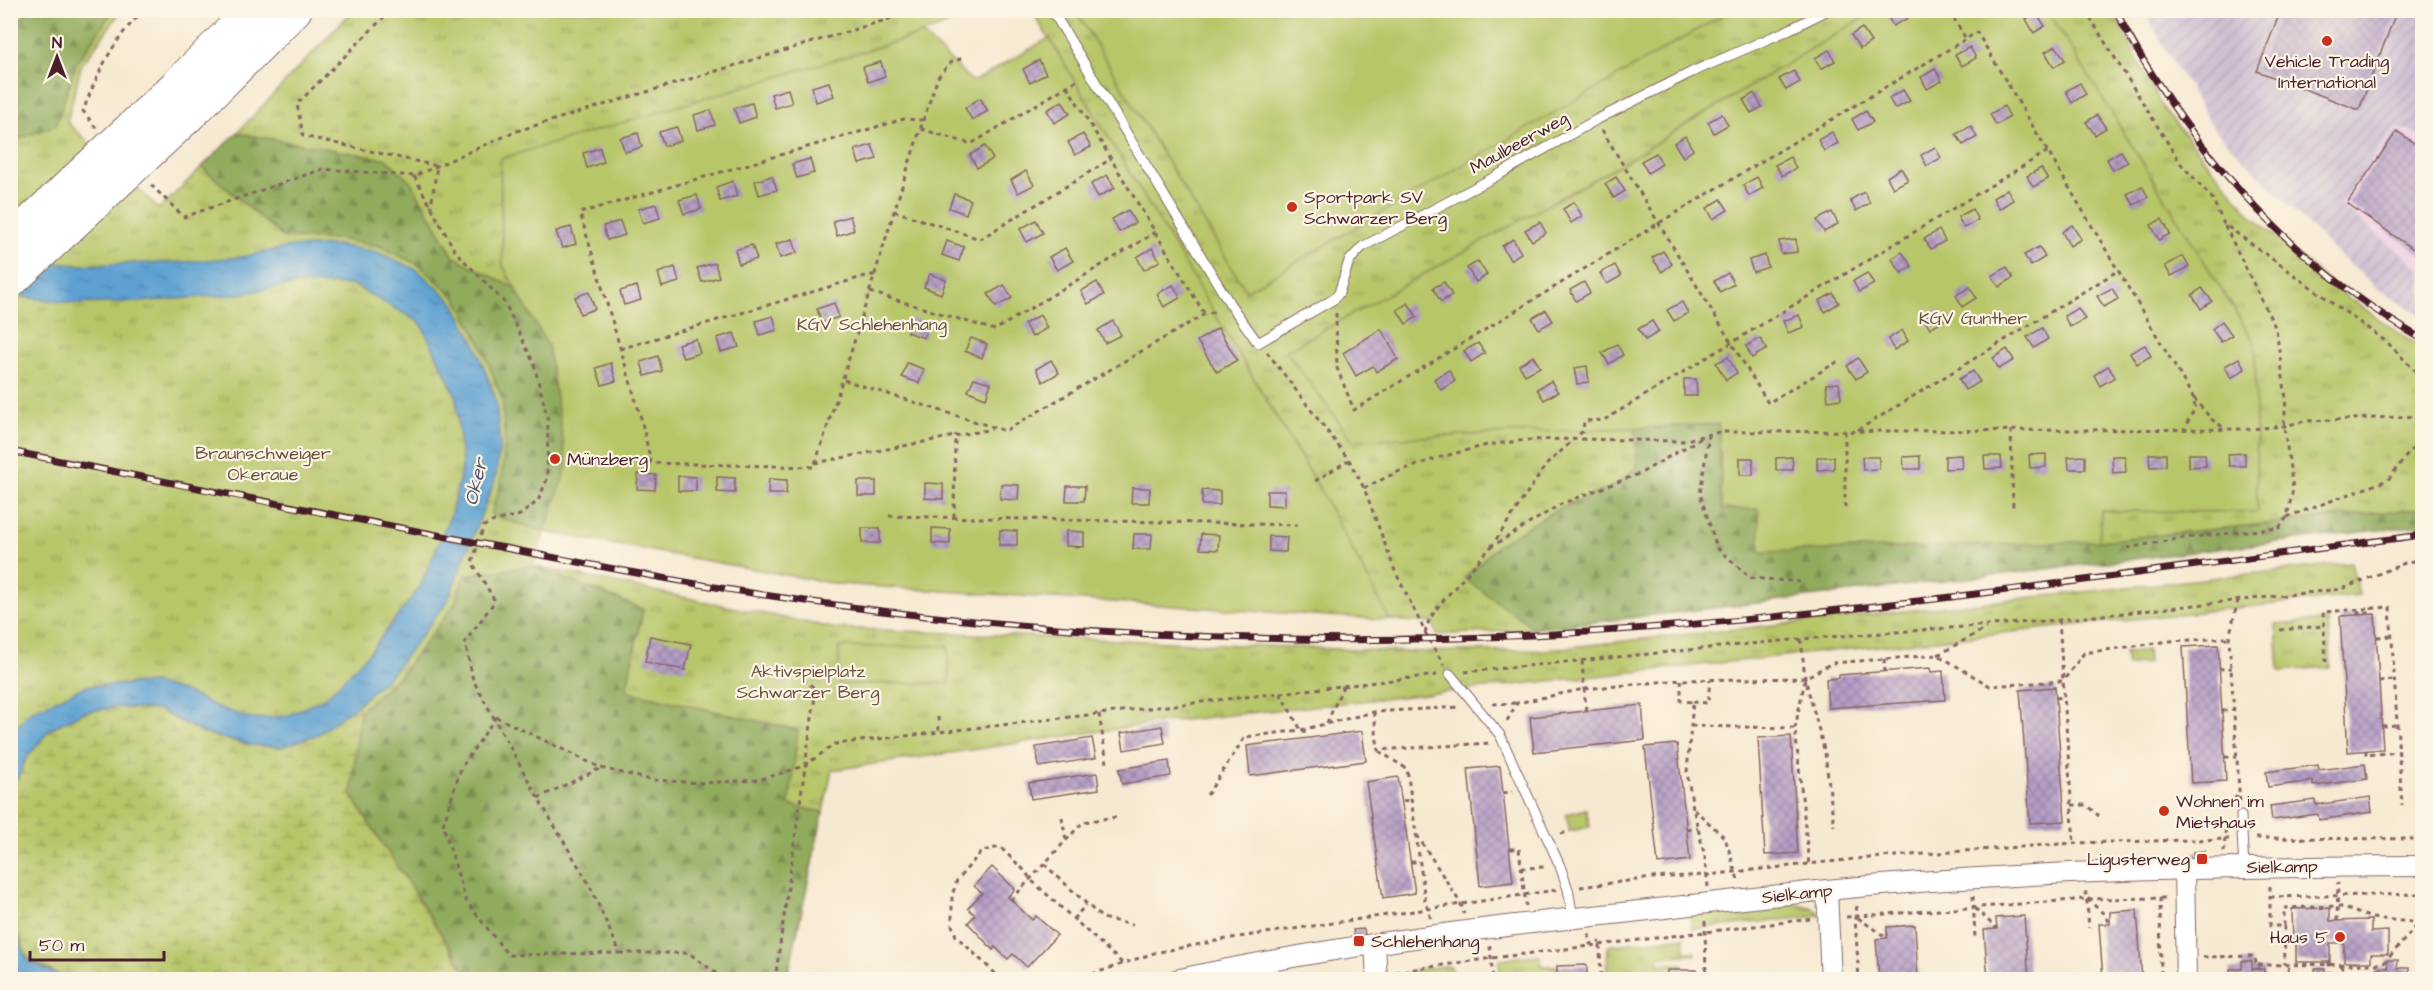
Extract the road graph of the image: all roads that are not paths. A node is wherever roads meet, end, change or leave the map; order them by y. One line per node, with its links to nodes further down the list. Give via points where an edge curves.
1 (252, 10): 5 (highway)
2 (295, 10): 5 (highway)
3 (1052, 10): 4 (lane, Maulbeerweg, via 1230,304 1258,343 1334,299 1349,261 1362,247 1596,120)
4 (1828, 10)
5 (188, 95): 6 (highway, bridge); 7 (highway, bridge)
6 (10, 241)
7 (10, 282)
8 (1450, 674): 14 (lane, via 1500,735 1560,866)
9 (2241, 816): 11 (lane)
10 (2422, 866): 11 (street, Sielkamp)
11 (2244, 868): 12 (street, Sielkamp)
12 (2184, 869): 13 (street, Sielkamp); 19 (street)
13 (1827, 890): 14 (street, Sielkamp); 18 (street)
14 (1580, 922): 15 (street, Sielkamp, via 1468,930)
15 (1375, 944): 16 (street); 17 (street, Sielkamp)
16 (1377, 976)
17 (1176, 980)
18 (1831, 980)
19 (2186, 980)

